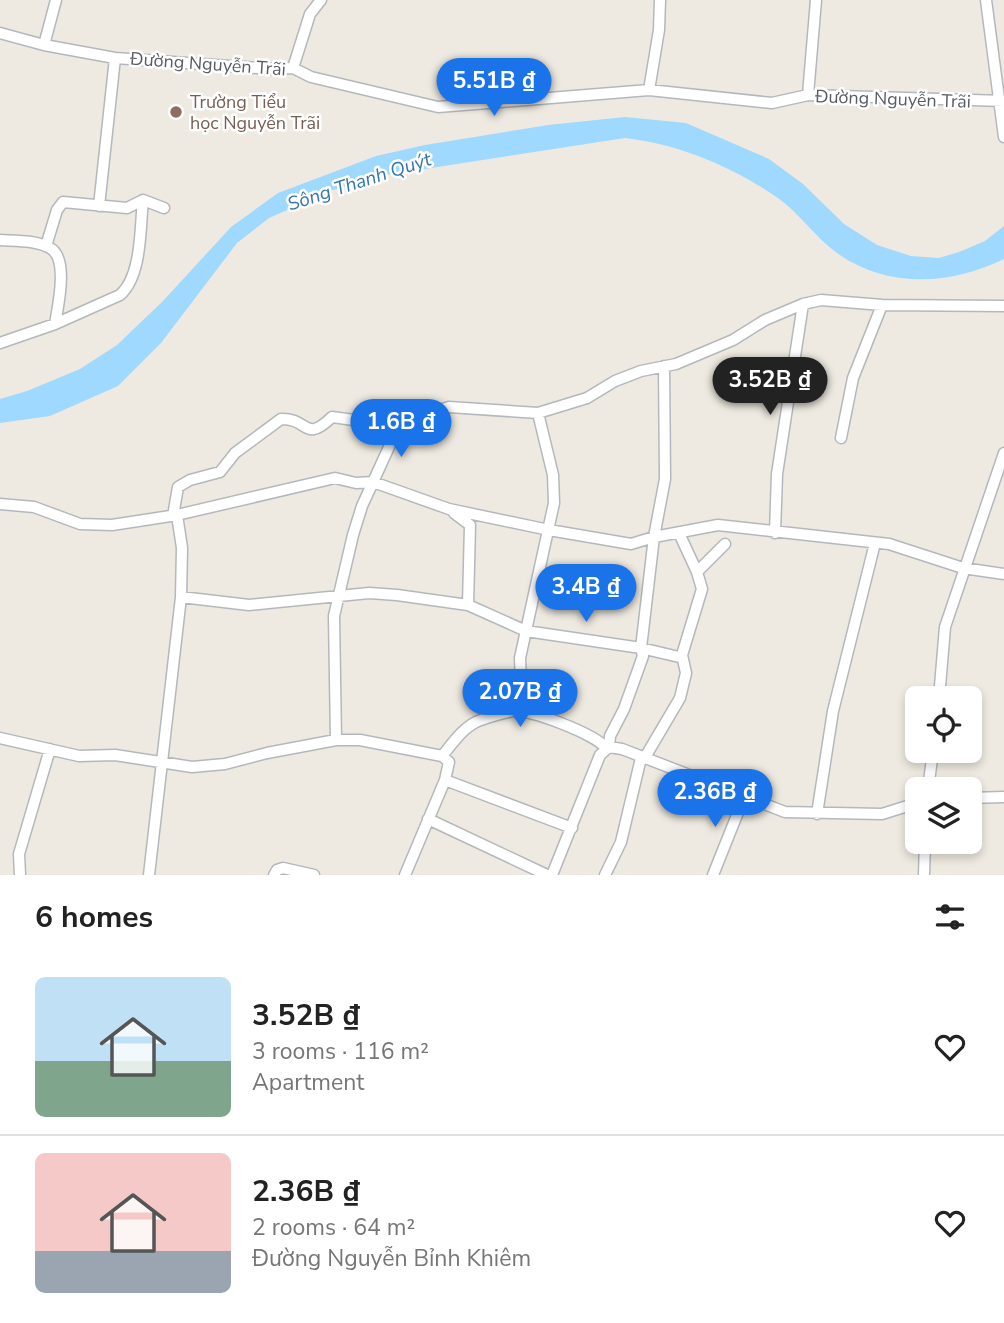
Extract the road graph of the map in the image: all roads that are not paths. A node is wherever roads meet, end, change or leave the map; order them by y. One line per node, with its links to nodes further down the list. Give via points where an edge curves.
1 (56, 0): 7 (street)
2 (321, 0): 9 (street, via 310,14)
3 (660, 0): 10 (street)
4 (816, 0): 11 (street)
5 (986, 0): 12 (street)
6 (0, 33): 7 (street, Đường Nguyễn Trãi)
7 (44, 45): 8 (street, Đường Nguyễn Trãi)
8 (115, 58): 9 (street, Đường Nguyễn Trãi); 15 (street)
9 (293, 68): 10 (street, Đường Nguyễn Trãi, via 438,107)
10 (649, 90): 11 (street, Đường Nguyễn Trãi, via 772,103)
11 (807, 95): 12 (street, Đường Nguyễn Trãi)
12 (1001, 102): 13 (street)
13 (1004, 137)
14 (143, 200): 15 (street, via 127,208); 16 (street); 22 (street, via 135,272 126,289)
15 (99, 206): 18 (street, via 60,204)
16 (164, 208)
17 (0, 240): 18 (street)
18 (46, 246): 22 (street, via 60,261)
19 (803, 304): 20 (street, via 821,300); 24 (street, via 733,340); 35 (street, via 778,474)
20 (882, 305): 21 (street); 27 (street, via 853,378)
21 (1004, 306)
22 (55, 324): 23 (street)
23 (0, 343)
24 (664, 366): 25 (street, via 615,381 578,402); 36 (street, via 665,479)
25 (538, 413): 26 (street, via 449,407); 33 (street, via 553,475)
26 (400, 423): 29 (street); 32 (street, via 332,417 313,430 295,420 281,419 235,453 220,472 178,487)
27 (841, 438)
28 (1004, 453): 39 (street)
29 (373, 482): 31 (street); 32 (street, via 335,478); 43 (street, via 356,525)
30 (0, 505): 32 (street, via 34,507 88,524)
31 (449, 509): 33 (street); 44 (street, via 470,526)
32 (175, 515): 42 (street, via 182,548)
33 (550, 530): 36 (street, via 631,544); 45 (street)
34 (679, 533): 35 (street, via 718,525); 36 (street); 40 (street)
35 (775, 533): 37 (street)
36 (654, 537): 46 (street)
37 (875, 543): 39 (street, via 909,549); 62 (street, via 833,711)
38 (725, 544): 40 (street)
39 (963, 568): 41 (street); 48 (street, via 944,626)
40 (696, 572): 47 (street, via 702,590)
41 (1004, 574)
42 (181, 597): 43 (street, via 249,605); 56 (street)
43 (338, 598): 44 (street, via 369,593); 51 (street, via 334,615)
44 (468, 605): 45 (street)
45 (526, 631): 46 (street); 49 (street)
46 (641, 648): 47 (street); 52 (street, via 641,663)
47 (682, 655): 55 (street, via 687,673 680,698)
48 (940, 686)
49 (514, 711): 52 (street, via 567,723); 54 (street, via 474,723)
50 (0, 738): 53 (street)
51 (336, 740): 54 (street, via 360,740); 56 (street, via 225,764 192,767)
52 (607, 747): 55 (street); 64 (street)
53 (50, 749): 56 (street); 66 (street, via 19,854)
54 (442, 756): 57 (street, via 449,762)
55 (643, 759): 58 (street); 72 (street, via 624,835)
56 (162, 762): 67 (street)
57 (445, 780): 63 (street); 64 (street)
58 (745, 795): 62 (street, via 785,812); 73 (street)
59 (1004, 797): 60 (street)
60 (982, 798)
61 (905, 807): 62 (street, via 882,814)
62 (817, 814)
63 (428, 819): 70 (street); 71 (street)
64 (572, 828): 71 (street)
65 (925, 854): 74 (street)
66 (20, 875)
67 (149, 875)
68 (274, 875): 69 (street, via 283,868)
69 (314, 875)
70 (405, 875)
71 (550, 875)
72 (605, 875)
73 (713, 875)
74 (924, 875)

